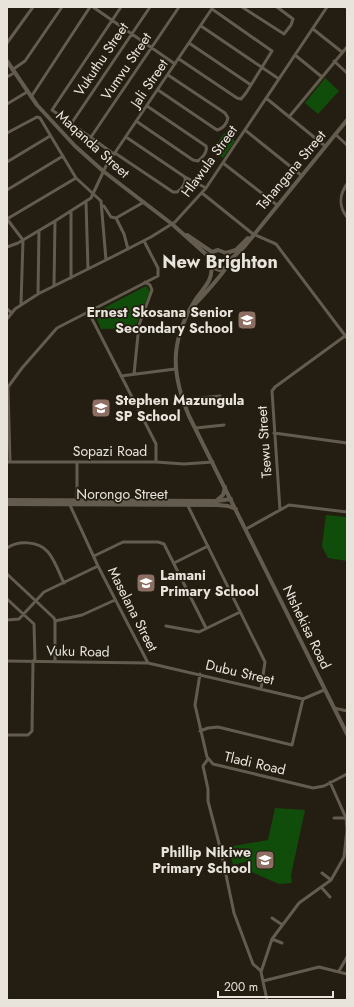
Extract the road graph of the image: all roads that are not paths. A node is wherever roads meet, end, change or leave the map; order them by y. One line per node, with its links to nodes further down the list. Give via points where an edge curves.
1 (32, 7): 15 (street)
2 (62, 7): 26 (street, via 25,61)
3 (91, 7): 11 (street); 35 (street)
4 (121, 7): 11 (street)
5 (150, 7): 14 (street, Vukuthu Street)
6 (179, 7): 17 (street, Vumvu Street)
7 (242, 7): 8 (street, via 284,34 293,19)
8 (277, 7)
9 (327, 7): 13 (street, Hlawula Street)
10 (212, 8): 12 (street, Jali Street); 25 (street, via 271,49 272,54)
11 (112, 20): 14 (street); 42 (street, via 52,109)
12 (201, 26): 16 (street, Jali Street); 25 (street)
13 (313, 29): 19 (street); 20 (street, Hlawula Street)
14 (132, 34): 17 (street); 42 (street, Vukuthu Street)
15 (7, 43)
16 (189, 43): 21 (street, Jali Street); 32 (street)
17 (152, 47): 24 (street); 47 (street, Vumvu Street)
18 (347, 47): 19 (street)
19 (342, 52): 23 (street)
20 (295, 55): 30 (street); 31 (street, Hlawula Street)
21 (179, 59): 24 (street, Jali Street); 32 (street, via 237,98 242,98)
22 (7, 61): 26 (street, Maqanda Street)
23 (334, 61): 27 (street); 30 (street)
24 (176, 64): 28 (street, Jali Street)
25 (262, 68): 31 (street); 32 (street)
26 (13, 71): 29 (street); 34 (street, Maqanda Street)
27 (347, 73)
28 (168, 75): 33 (street, Jali Street); 33 (street, via 225,113 228,118 226,124 217,130)
29 (7, 77)
30 (322, 77): 39 (street)
31 (278, 79): 36 (street, Hlawula Street)
32 (251, 85)
33 (158, 90): 38 (street, Jali Street)
34 (27, 92): 35 (street, Maqanda Street); 37 (street)
35 (31, 97): 55 (street, Maqanda Street, via 59,130)
36 (266, 98): 39 (street); 43 (street, Hlawula Street)
37 (7, 104)
38 (147, 106): 41 (street, Jali Street); 41 (street, via 206,146 202,158 194,160)
39 (289, 117): 50 (street)
40 (347, 120): 45 (street, Tshangana Street)
41 (136, 121): 48 (street, Jali Street)
42 (71, 124): 47 (street)
43 (245, 130): 54 (street, Hlawula Street); 56 (street)
44 (7, 133): 46 (street, via 37,117)
45 (335, 134): 49 (street); 50 (street, Tshangana Street)
46 (50, 136): 52 (street); 53 (street)
47 (91, 137): 51 (street)
48 (126, 137): 51 (street, Jali Street); 57 (street)
49 (347, 145)
50 (325, 146): 56 (street, Tshangana Street)
51 (115, 153): 55 (street, Jali Street); 57 (street, via 173,192 181,189 186,181)
52 (63, 156): 58 (street); 61 (street)
53 (7, 162)
54 (223, 163): 60 (street, Hlawula Street); 66 (street)
55 (103, 171): 63 (street, Jali Street); 65 (street, Maqanda Street)
56 (301, 175): 66 (street, Tshangana Street)
57 (185, 177): 60 (street)
58 (76, 178): 63 (street); 71 (street)
59 (347, 184): 70 (street, via 340,200)
60 (206, 188): 62 (street, Hlawula Street)
61 (7, 190)
62 (202, 193): 73 (street, Hlawula Street); 76 (street)
63 (93, 194): 64 (street, Jali Street); 67 (street)
64 (86, 202): 68 (street, Jali Street); 88 (street)
65 (144, 202): 69 (street); 73 (street, Maqanda Street)
66 (277, 205): 76 (street, Tshangana Street)
67 (102, 206): 69 (street); 84 (street)
68 (71, 212): 72 (street, Jali Street); 89 (street)
69 (116, 218): 80 (street)
70 (347, 218)
71 (7, 219): 77 (street)
72 (55, 221): 75 (street, Jali Street); 91 (street)
73 (172, 224): 74 (street, Maqanda Street); 78 (street, Hlawula Street)
74 (178, 230): 81 (street, Maqanda Street); 83 (street, Maqanda Street)
75 (39, 231): 77 (street, Jali Street); 92 (street)
76 (253, 234): 82 (street, Tshangana Street, via 236,250); 85 (street, Tshangana Street); 99 (street, via 273,242 280,248)
77 (22, 240): 79 (street, Jali Street); 93 (street)
78 (144, 241): 80 (street, Hlawula Street); 90 (street, via 159,274)
79 (7, 247)
80 (128, 249): 84 (street, Hlawula Street)
81 (212, 252): 82 (street, via 218,250); 83 (street)
82 (226, 253): 85 (street)
83 (209, 257): 86 (street)
84 (106, 260): 88 (street, Hlawula Street)
85 (229, 261): 87 (street)
86 (211, 268): 87 (street); 94 (street, via 212,276)
87 (225, 268): 94 (street)
88 (88, 269): 89 (street, Hlawula Street)
89 (71, 278): 91 (street, Hlawula Street)
90 (145, 282): 96 (street); 101 (street, via 152,290 138,330)
91 (54, 286): 92 (street, Hlawula Street)
92 (38, 294): 93 (street, Hlawula Street)
93 (21, 304): 97 (street, Hlawula Street)
94 (191, 308): 100 (street, Ntshekisa Road, via 178,339)
95 (7, 309): 97 (street)
96 (88, 312): 102 (street); 109 (street, via 52,332 8,387)
97 (10, 314): 98 (street, Hlawula Street)
98 (7, 319)
99 (346, 337): 107 (street, Tsewu Street, via 274,389)
100 (175, 369): 101 (street); 104 (street, Ntshekisa Road)
101 (134, 374): 102 (street)
102 (121, 376): 111 (street, via 156,444)
103 (220, 396): 104 (street)
104 (183, 401): 106 (street, Ntshekisa Road)
105 (224, 424): 106 (street)
106 (196, 428): 112 (street, Ntshekisa Road)
107 (274, 433): 108 (street); 122 (street, Tsewu Street)
108 (347, 443)
109 (9, 462): 110 (street, Sopazi Road)
110 (77, 462): 111 (street, Sopazi Road); 118 (street)
111 (156, 462): 112 (street, Sopazi Road)
112 (213, 462): 113 (street, Ntshekisa Road)
113 (225, 487): 114 (street, Ntshekisa Road); 116 (street, via 223,495)
114 (231, 499): 116 (street, Norongo Street); 121 (street, Ntshekisa Road)
115 (7, 500): 117 (street, Norongo Street)
116 (216, 501): 118 (street, Norongo Street)
117 (69, 503): 118 (street, Norongo Street); 119 (street, Norongo Street); 127 (street, Maselana Street)
118 (77, 503): 120 (street, Norongo Street)
119 (7, 504)
120 (188, 504): 121 (street, Norongo Street, via 226,505); 125 (street)
121 (236, 509): 124 (street, Ntshekisa Road)
122 (280, 510): 123 (street, via 292,505); 124 (street)
123 (347, 512)
124 (246, 529): 147 (street, Ntshekisa Road)
125 (208, 546): 128 (street); 135 (street)
126 (7, 548): 131 (street, via 16,543 30,543 47,550)
127 (94, 556): 128 (street, Maselana Street, via 122,542 159,542 166,546); 129 (street, Maselana Street)
128 (174, 563): 140 (street, Maselana Street)
129 (98, 566): 131 (street, Maselana Street); 134 (street, Maselana Street)
130 (7, 574): 133 (street)
131 (64, 583): 133 (street, Maselana Street, via 46,591)
132 (7, 599): 136 (street)
133 (35, 600): 136 (street, Maselana Street); 138 (street)
134 (115, 600): 138 (street, via 82,615); 144 (street, Maselana Street)
135 (240, 612): 140 (street); 146 (street, via 265,664)
136 (24, 615): 137 (street, via 19,619); 142 (street, via 35,626)
137 (7, 620)
138 (56, 621): 143 (street)
139 (166, 626): 140 (street, via 199,632)
140 (206, 628)
141 (7, 661): 142 (street, Vuku Road)
142 (34, 661): 143 (street, Vuku Road); 153 (street, via 32,731 28,735)
143 (55, 661): 144 (street, Vuku Road)
144 (148, 663): 145 (street, Dubu Street)
145 (200, 674): 146 (street, Dubu Street); 151 (street, via 195,705)
146 (261, 689): 148 (street, Dubu Street)
147 (324, 690): 148 (street); 149 (street, Ntshekisa Road)
148 (303, 699): 151 (street, Tladi Road, via 292,745 218,727)
149 (334, 708): 150 (street); 152 (street, Ntshekisa Road)
150 (347, 711)
151 (200, 731): 154 (street, Tladi Road)
152 (347, 734)
153 (7, 735)
154 (208, 759): 156 (street, Tladi Road, via 217,766 310,788 319,788); 169 (street, via 203,766 208,801 234,913 253,964)
155 (347, 774): 156 (street, Tladi Road)
156 (330, 782): 158 (street)
157 (334, 818): 158 (street)
158 (346, 818): 159 (street)
159 (347, 830): 161 (street, via 344,857)
160 (322, 873): 161 (street)
161 (331, 880): 162 (street)
162 (322, 888): 163 (street); 165 (street, via 299,903)
163 (330, 897)
164 (272, 918): 165 (street)
165 (281, 924): 166 (street)
166 (272, 938): 167 (street); 169 (street)
167 (282, 943)
168 (347, 956): 170 (street)
169 (261, 971): 172 (street)
170 (339, 971): 171 (street); 172 (street, via 319,967)
171 (347, 974)
172 (263, 981): 173 (street)
173 (267, 1000)

